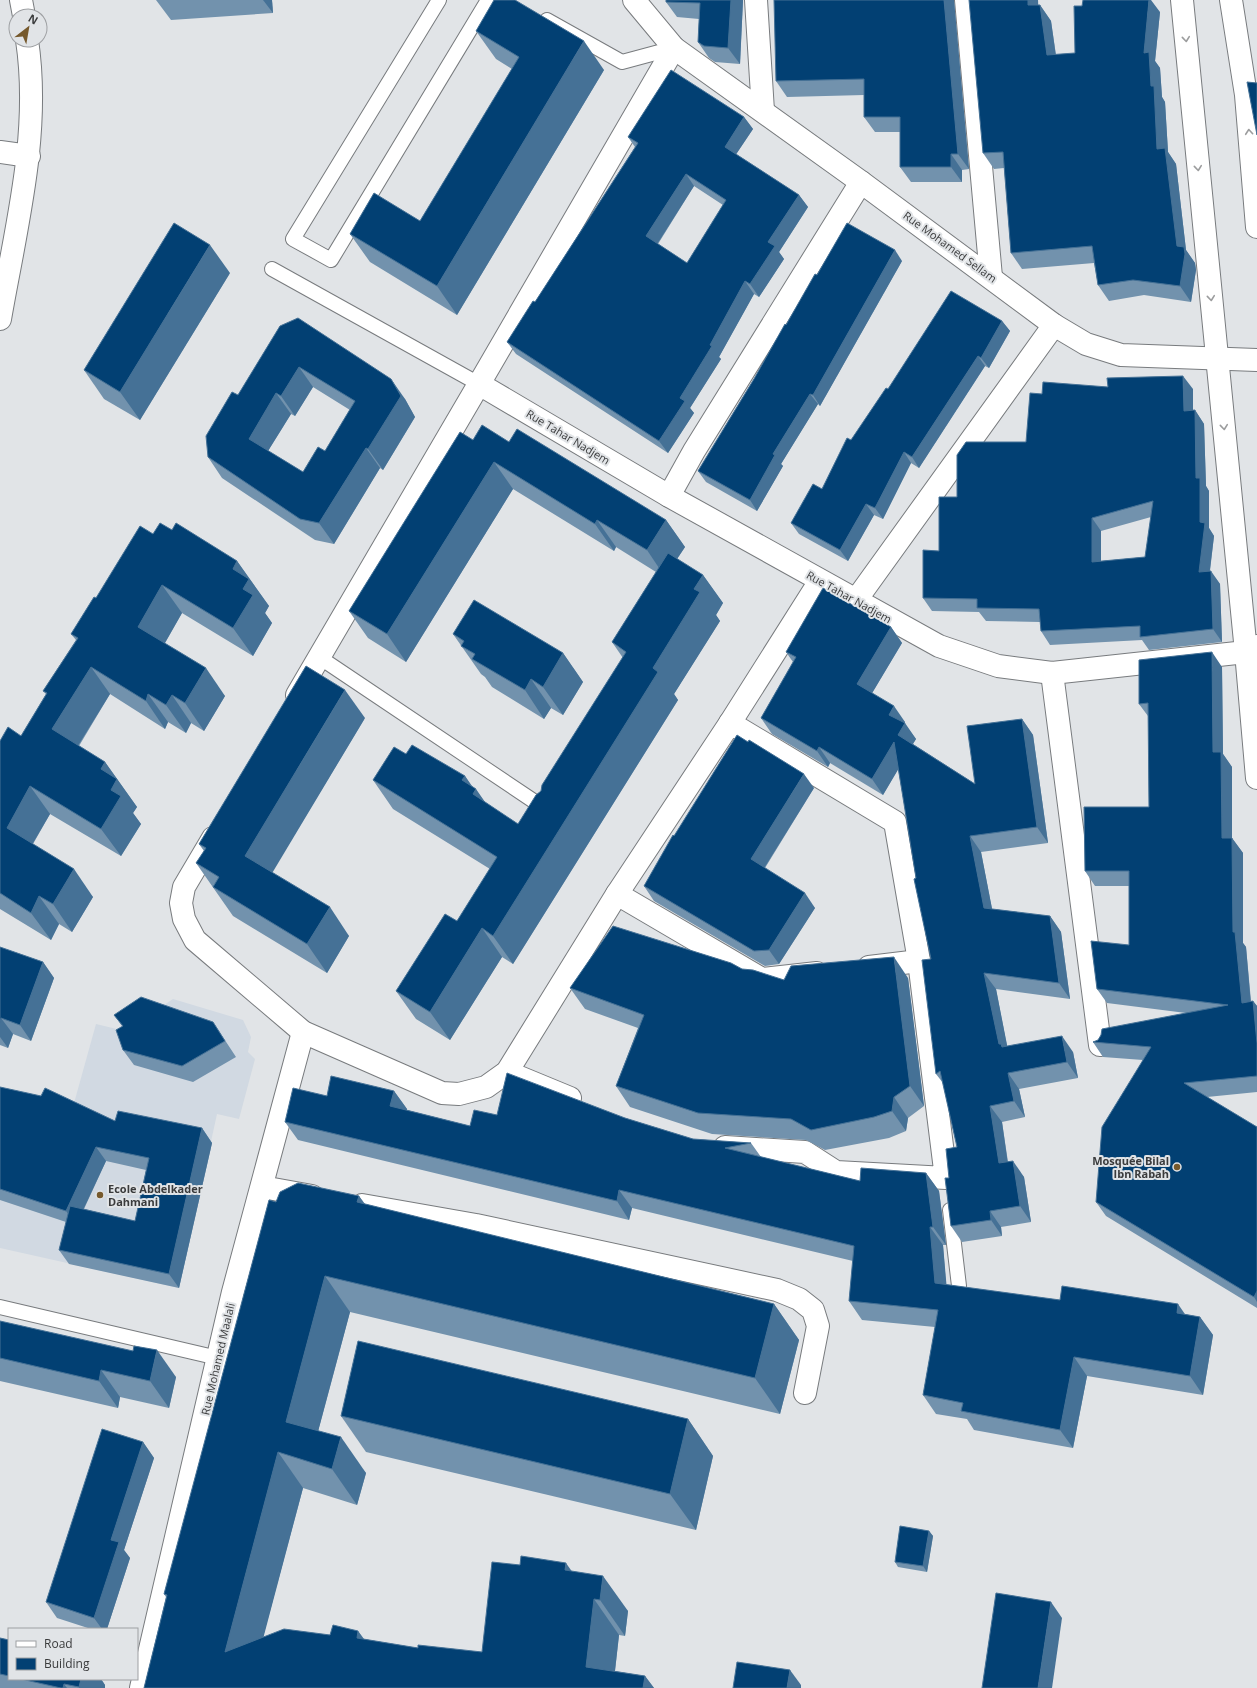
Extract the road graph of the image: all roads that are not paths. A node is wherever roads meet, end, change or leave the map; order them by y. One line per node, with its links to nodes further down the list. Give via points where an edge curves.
1 (439, 0): 2 (lane, via 293,239 331,260)
2 (488, 0)
3 (634, 0): 10 (street, Rue Mohamed Sellam)
4 (756, 0): 12 (street)
5 (966, 0): 18 (street)
6 (1182, 0): 21 (street, one-way to 21)
7 (1231, 0): 11 (street)
8 (532, 12): 10 (lane, via 622,62)
9 (29, 48): 14 (street, via 32,112)
10 (674, 48): 12 (street, Rue Mohamed Sellam); 23 (street)
11 (1251, 95): 16 (street, one-way to 11)
12 (763, 111): 15 (street, Rue Mohamed Sellam)
13 (0, 152): 14 (street)
14 (29, 156): 19 (street)
15 (861, 182): 18 (street, Rue Mohamed Sellam); 24 (street, via 694,451)
16 (1257, 227)
17 (272, 269): 23 (lane)
18 (991, 277): 20 (street, Rue Mohamed Sellam)
19 (0, 319)
20 (1054, 325): 21 (street, Rue Mohamed Sellam, via 1086,344 1122,355); 26 (street)
21 (1217, 358): 22 (street, Rue Mohamed Sellam); 27 (street, one-way to 27)
22 (1257, 360)
23 (480, 384): 24 (street, Rue Tahar Nadjem); 28 (street)
24 (669, 496): 25 (street, Rue Tahar Nadjem)
25 (820, 581): 26 (street, Rue Tahar Nadjem); 31 (street)
26 (856, 600): 29 (street, Rue Tahar Nadjem, via 939,646 998,666)
27 (1252, 649): 29 (street, Rue Tahar Nadjem); 32 (street)
28 (319, 657): 30 (street); 33 (lane)
29 (1052, 673): 38 (street)
30 (287, 711)
31 (730, 723): 35 (street); 36 (street, via 895,822)
32 (1257, 778)
33 (554, 815)
34 (224, 819): 37 (street, via 184,887 181,903 184,919 195,940)
35 (617, 894): 36 (street, via 762,979); 39 (street)
36 (919, 961): 42 (street)
37 (303, 1032): 39 (street, via 442,1093 459,1094 486,1087); 43 (street, Rue Mohamed Maalali)
38 (1100, 1045)
39 (507, 1072): 40 (street)
40 (587, 1104)
41 (702, 1144): 42 (street, via 805,1152 836,1172)
42 (946, 1178): 44 (lane)
43 (262, 1187): 46 (street, Rue Mohamed Maalali); 47 (street, via 507,1232 777,1290 799,1299 813,1310 818,1326)
44 (959, 1286)
45 (0, 1306): 46 (lane)
46 (218, 1358): 48 (street, Rue Mohamed Maalali)
47 (805, 1393)
48 (141, 1688)

